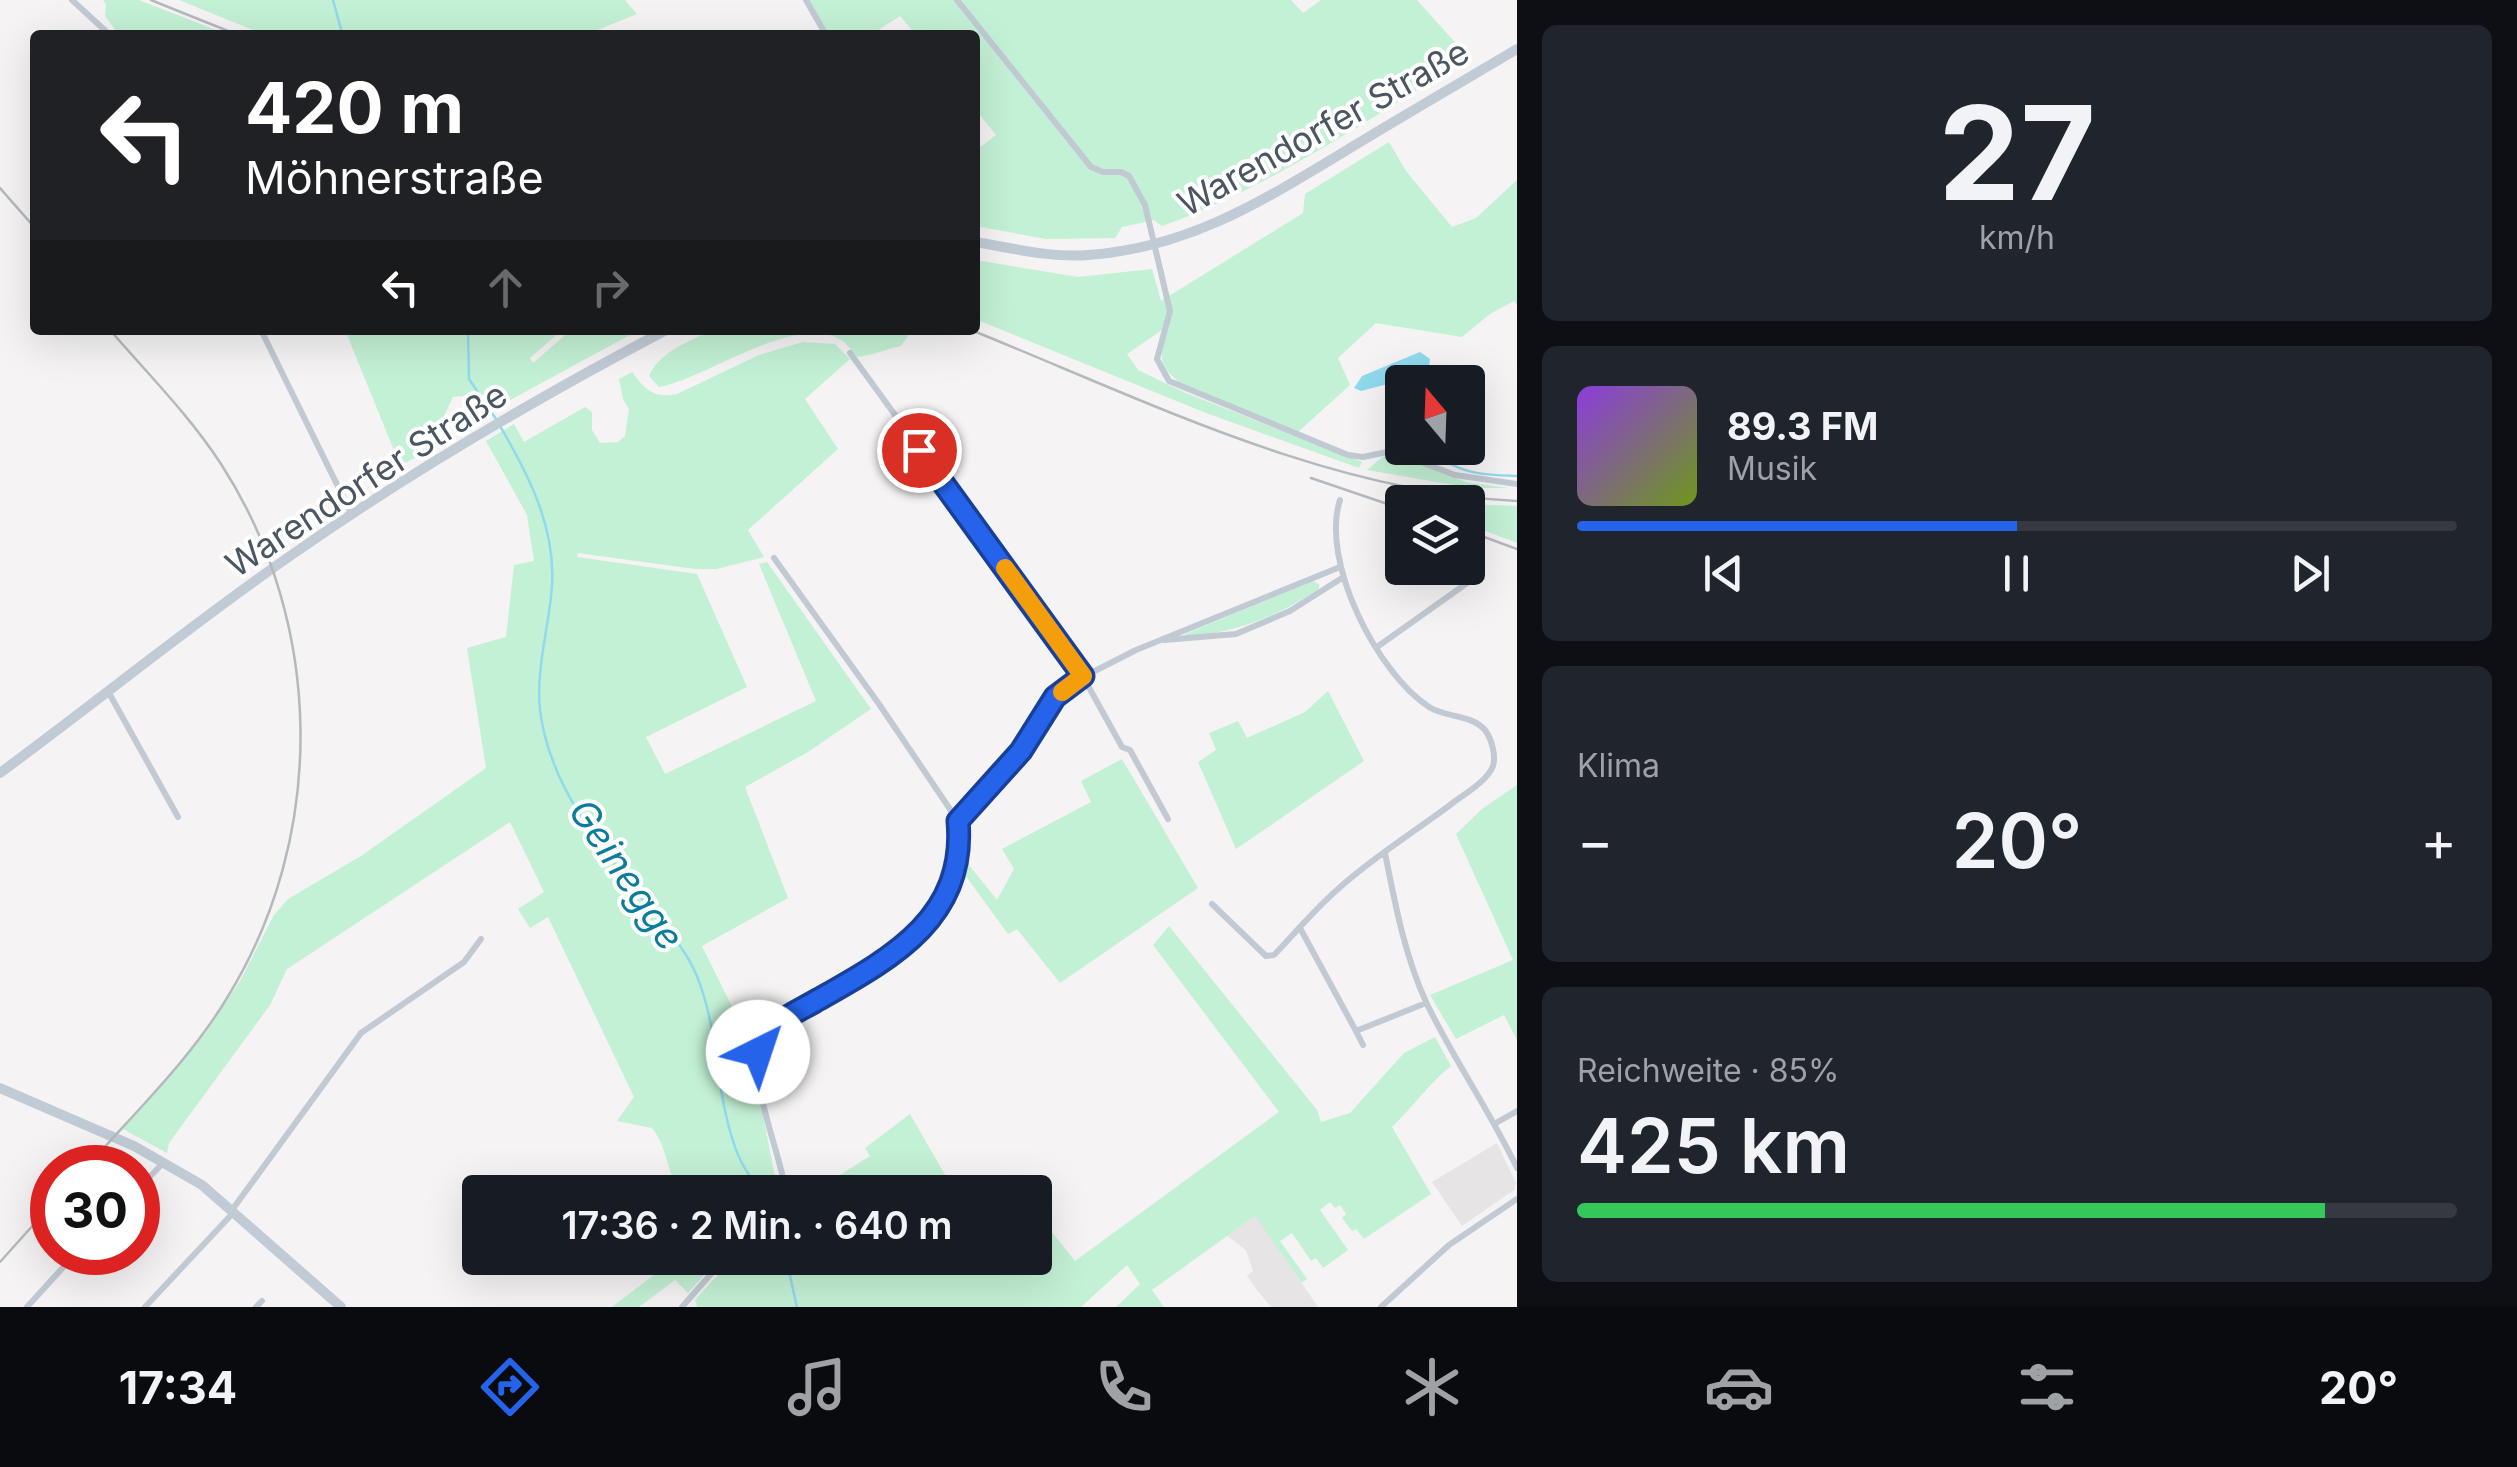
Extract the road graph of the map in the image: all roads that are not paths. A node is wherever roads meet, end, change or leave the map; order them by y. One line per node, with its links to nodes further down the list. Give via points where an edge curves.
1 (72, 0): 4 (street)
2 (806, 0): 5 (street)
3 (957, 0): 8 (street, via 1091,167 1129,176 1145,206)
4 (105, 30)
5 (823, 30)
6 (1517, 49): 8 (street, Warendorfer Straße, via 1241,212)
7 (980, 243): 8 (street, Warendorfer Straße, via 1057,255)
8 (1153, 246): 12 (street, via 1170,311 1157,359 1169,381 1337,452 1402,453 1468,479)
9 (263, 335): 14 (street)
10 (657, 335): 14 (street, Warendorfer Straße, via 524,406)
11 (850, 354): 21 (street)
12 (1517, 484)
13 (1340, 500): 16 (street)
14 (352, 515): 22 (street, Warendorfer Straße)
15 (774, 558): 26 (street)
16 (1340, 567): 17 (street); 19 (street)
17 (1342, 578): 19 (street, via 1236,634); 20 (street)
18 (1464, 585): 20 (street)
19 (1157, 641): 21 (street)
20 (1377, 647): 27 (street, via 1431,708 1482,728 1494,756 1491,771)
21 (1083, 676): 25 (street); 26 (street, via 1055,697 1021,751)
22 (108, 693): 23 (street, Warendorfer Straße); 24 (street)
23 (0, 773)
24 (178, 817)
25 (1168, 818)
26 (958, 821): 40 (street, via 955,880 934,914 887,958 780,1021 761,1041 762,1098)
27 (1385, 854): 29 (street); 31 (street)
28 (1212, 904): 29 (street, via 1266,956)
29 (1300, 928): 32 (street)
30 (481, 938): 42 (street, via 464,962 360,1033)
31 (1426, 1003): 32 (street); 36 (street)
32 (1356, 1031): 33 (street)
33 (1363, 1045)
34 (1, 1091): 37 (street)
35 (1517, 1112): 36 (street)
36 (1496, 1123): 39 (street)
37 (164, 1162): 38 (street); 42 (street)
38 (160, 1166)
39 (1517, 1168)
40 (782, 1175)
41 (1517, 1199): 49 (street, via 1449,1245)
42 (234, 1210): 46 (street); 47 (street)
43 (56, 1275): 45 (street)
44 (710, 1275): 48 (street)
45 (27, 1307)
46 (145, 1307)
47 (341, 1307)
48 (682, 1307)
49 (1381, 1307)

